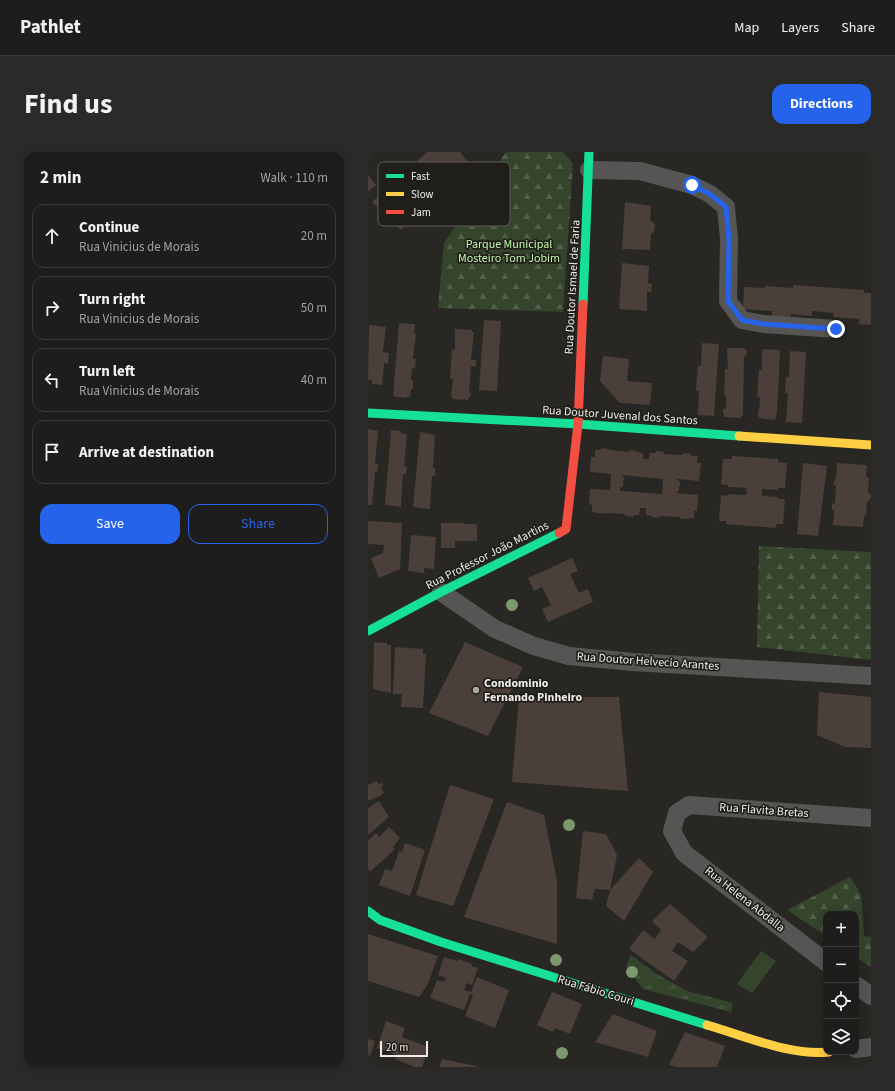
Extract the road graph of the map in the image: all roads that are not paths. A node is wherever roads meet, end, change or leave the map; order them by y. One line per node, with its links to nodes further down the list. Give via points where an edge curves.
1 (589, 152): 2 (street, Rua Doutor Ismael de Faria)
2 (589, 170): 3 (street, via 640,171 692,185 710,194 726,207 729,239 728,301 742,320); 5 (street, Rua Doutor Ismael de Faria)
3 (836, 329)
4 (368, 413): 5 (street, Rua Doutor Juvenal dos Santos)
5 (578, 424): 6 (street, Rua Doutor Juvenal dos Santos); 7 (street, Rua Professor João Martins, via 566,529)
6 (871, 445)
7 (441, 592): 8 (street, Rua Professor João Martins); 9 (street, Rua Doutor Helvecio Arantes, via 495,629 534,646 569,656)
8 (368, 631)
9 (871, 676)
10 (871, 818): 11 (street, Rua Flavita Bretas, via 689,806 676,813)
11 (672, 831): 13 (street, Rua Helena Abdalla, via 684,852)
12 (368, 911): 18 (street, Rua Fábio Couri, via 380,920 441,942 785,1049)
13 (823, 960)
14 (859, 987): 15 (street)
15 (871, 996)
16 (871, 1047): 17 (street)
17 (859, 1049)
18 (823, 1053)

